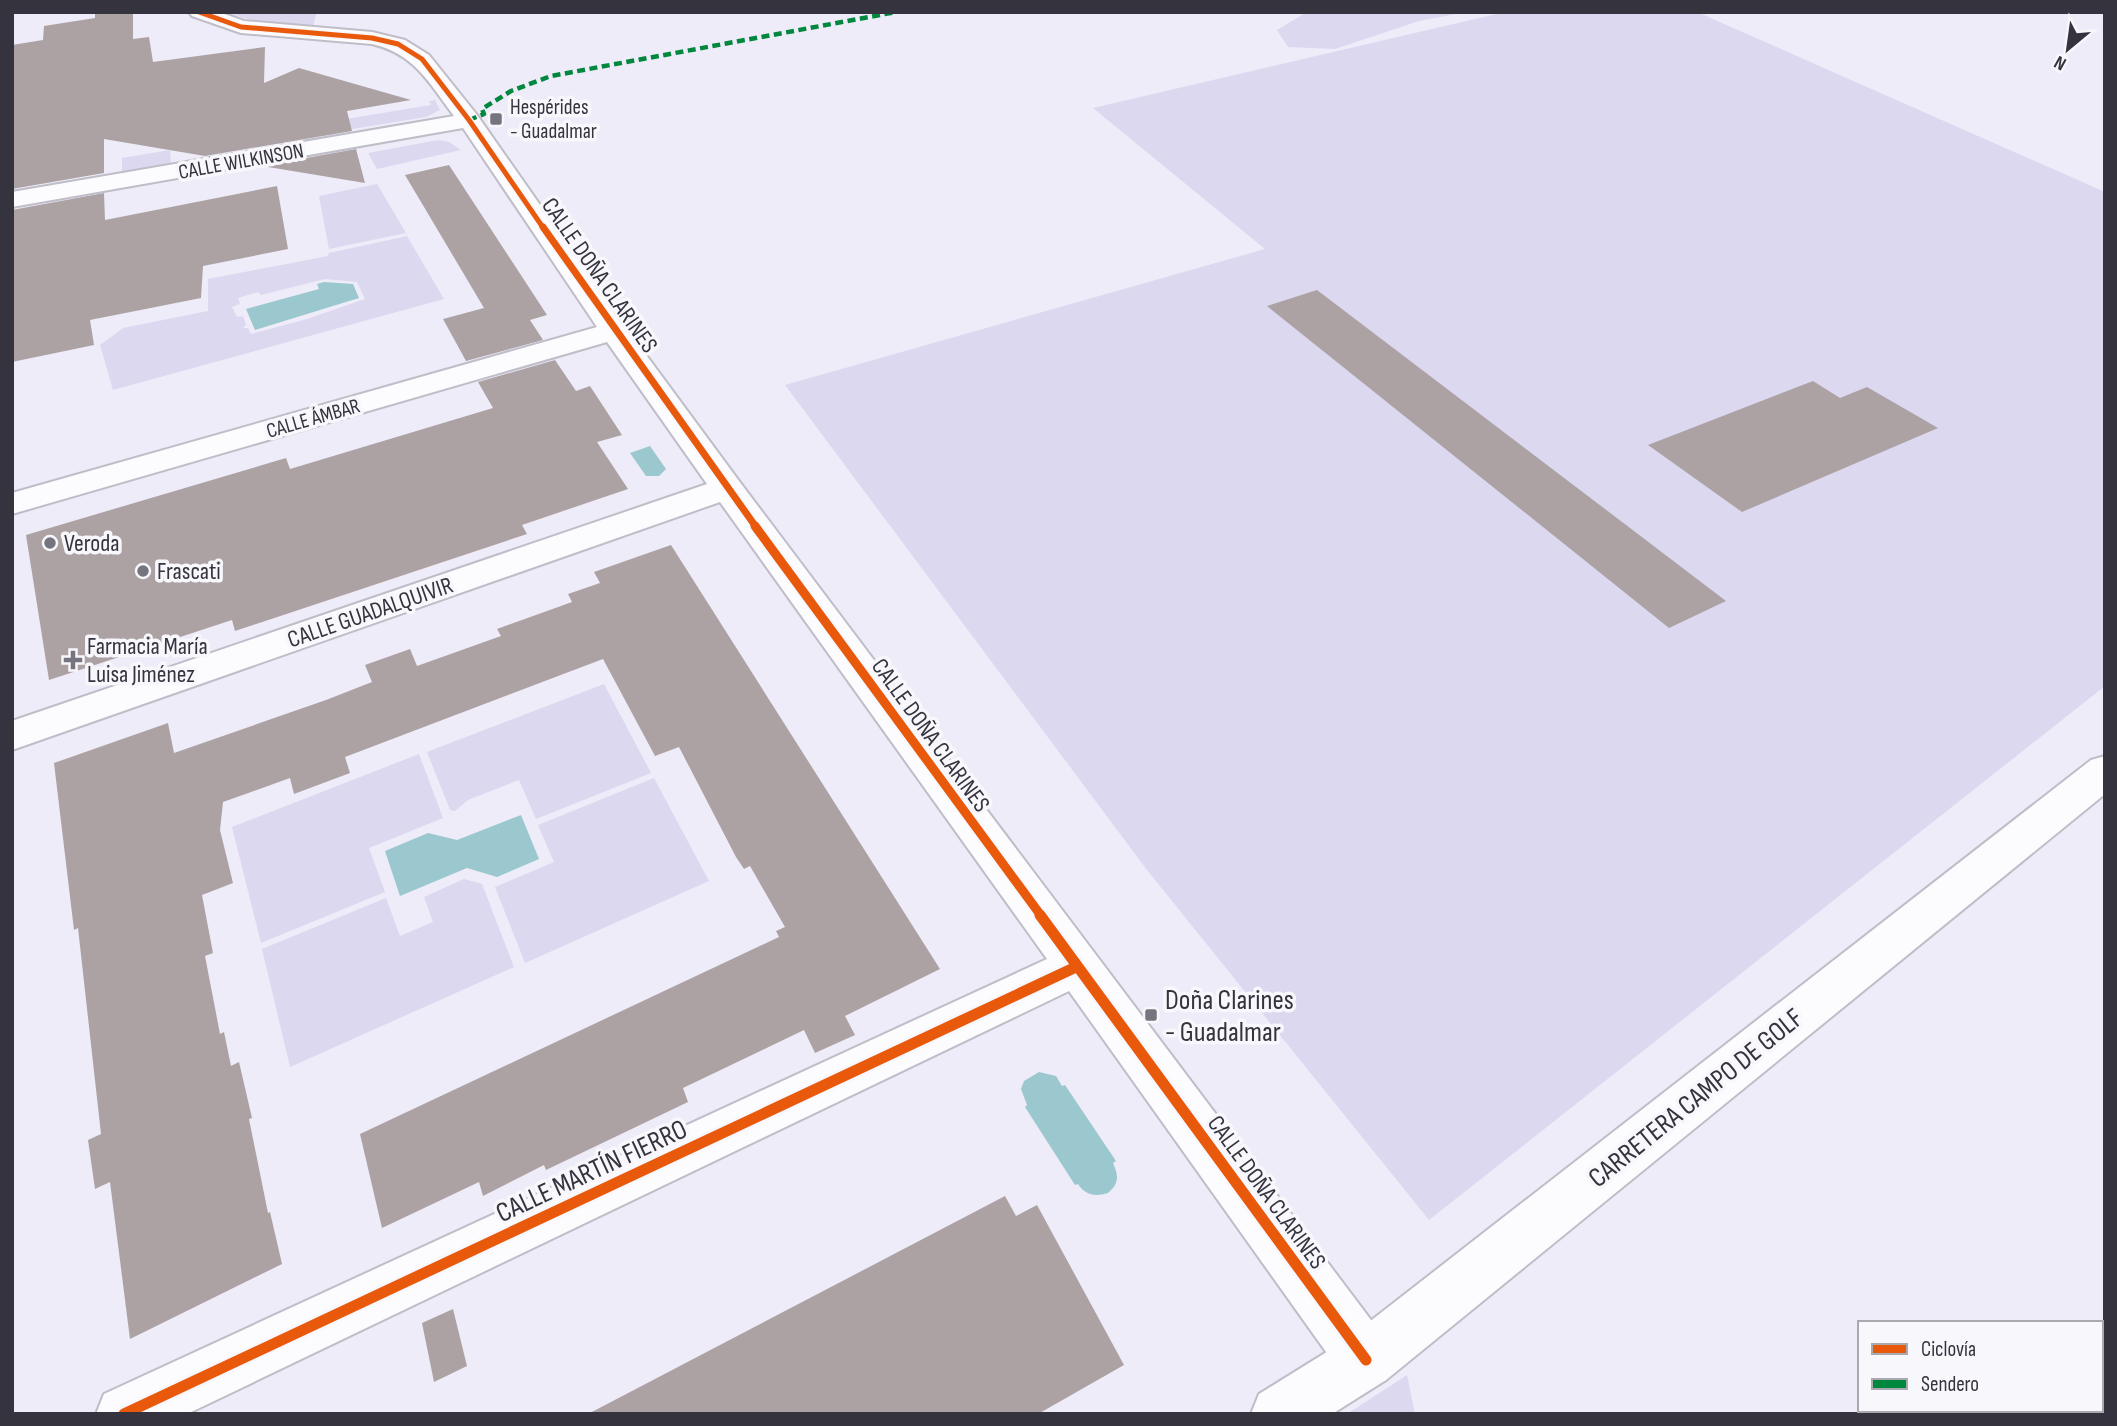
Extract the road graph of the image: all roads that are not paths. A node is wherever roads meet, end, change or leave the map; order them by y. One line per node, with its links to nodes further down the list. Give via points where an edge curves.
1 (199, 12): 2 (street, CALLE DOÑA CLARINES, via 241,27 349,35 398,44 422,59)
2 (471, 124): 3 (street, CALLE WILKINSON); 4 (street, CALLE DOÑA CLARINES)
3 (12, 200)
4 (614, 331): 5 (street, CALLE DOÑA CLARINES); 6 (street, CALLE ÁMBAR)
5 (727, 488): 7 (street, CALLE GUADALQUIVIR); 9 (street, CALLE DOÑA CLARINES)
6 (12, 504)
7 (12, 736)
8 (2105, 771): 10 (street, CARRETERA CAMPO DE GOLF)
9 (1076, 967): 10 (street, CALLE DOÑA CLARINES); 11 (street, CALLE MARTÍN FIERRO)
10 (1366, 1360): 12 (street, CARRETERA CAMPO DE GOLF)
11 (124, 1414)
12 (1279, 1414)

